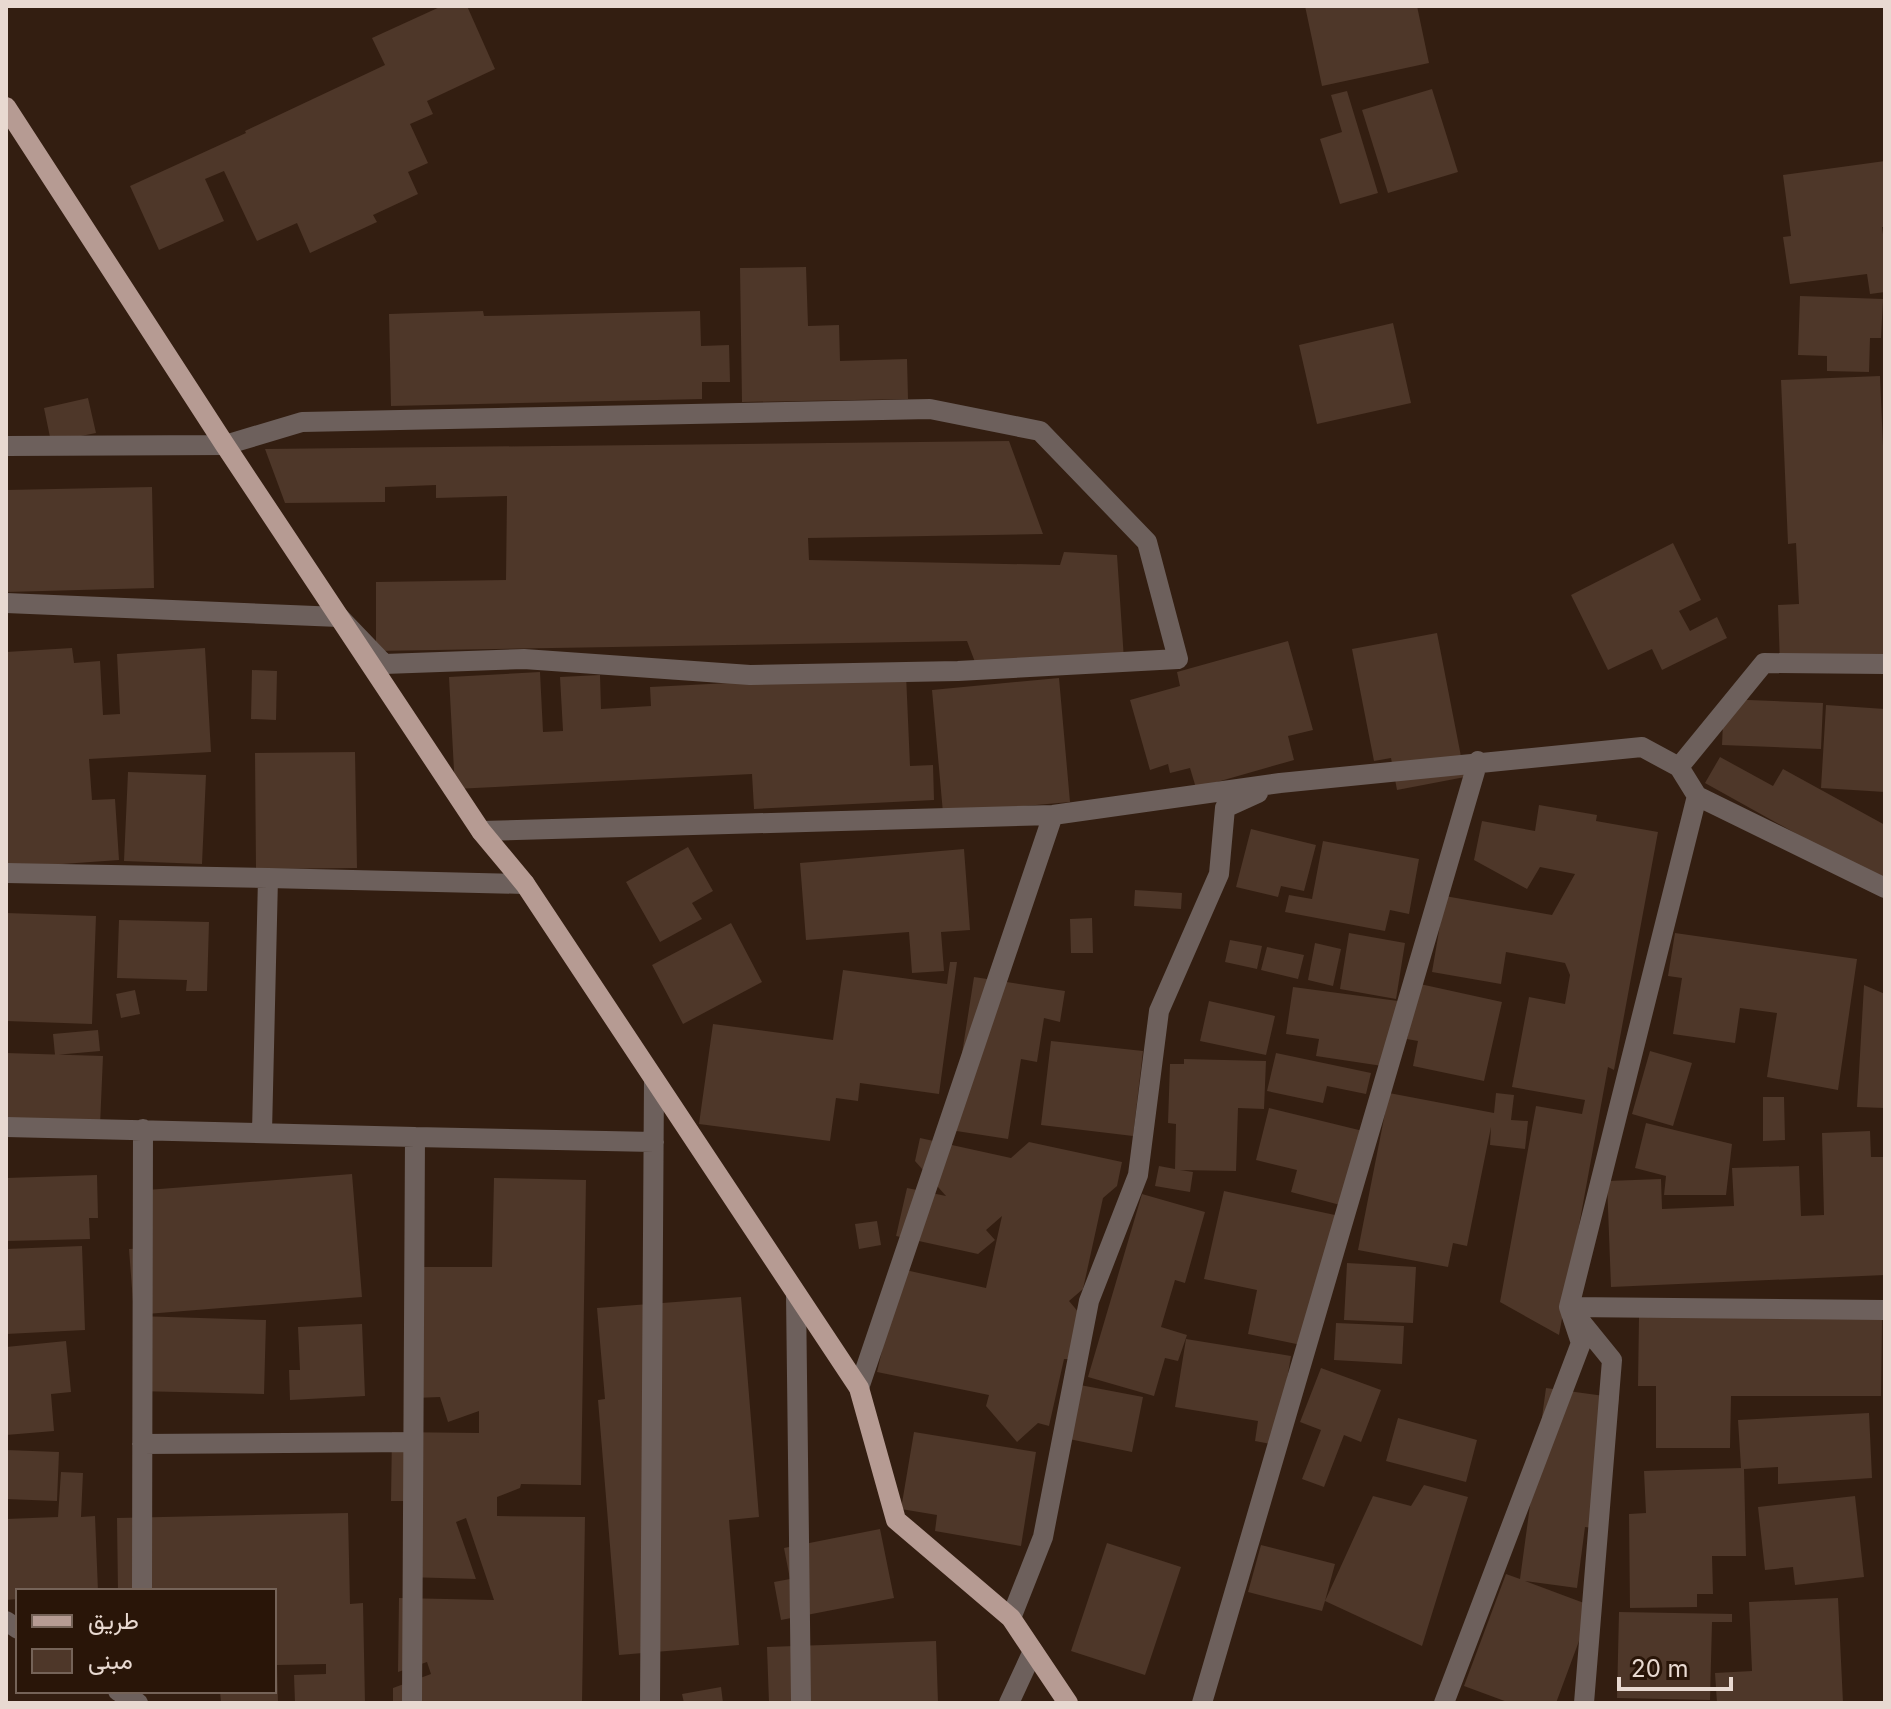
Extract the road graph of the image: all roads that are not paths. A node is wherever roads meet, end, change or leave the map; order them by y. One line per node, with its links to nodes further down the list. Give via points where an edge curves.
1 (6, 107): 2 (main road)
2 (225, 445): 3 (street); 5 (main road); 5 (street, via 302,422 930,409 1040,431 1147,542 1178,659 750,675 524,659 384,664)
3 (6, 446)
4 (6, 603): 5 (street)
5 (339, 617): 12 (main road)
6 (1885, 664): 8 (street, via 1764,663)
7 (1478, 761): 8 (street, via 1642,747); 9 (street); 39 (street)
8 (1679, 767): 10 (street)
9 (1280, 783): 11 (street); 30 (street, via 1225,808 1219,874 1159,1011 1138,1175 1089,1301 1043,1537)
10 (1697, 796): 16 (street); 24 (street)
11 (1053, 815): 12 (street); 26 (street)
12 (481, 831): 15 (main road)
13 (6, 873): 14 (street)
14 (268, 878): 15 (street); 20 (street)
15 (525, 884): 17 (main road)
16 (1885, 888)
17 (654, 1079): 22 (street); 23 (main road)
18 (6, 1127): 19 (street)
19 (143, 1129): 20 (street); 28 (street)
20 (262, 1132): 21 (street)
21 (415, 1137): 22 (street); 27 (street)
22 (654, 1142): 35 (street)
23 (796, 1294): 26 (main road); 36 (street)
24 (1569, 1307): 25 (street); 40 (street, via 1581,1343); 41 (street, via 1612,1360)
25 (1885, 1310)
26 (859, 1388): 30 (main road, via 896,1520)
27 (413, 1442): 28 (street); 34 (street)
28 (142, 1444): 29 (street)
29 (142, 1589)
30 (1011, 1618): 31 (main road)
31 (1033, 1651): 37 (street); 38 (main road)
32 (122, 1693): 33 (street)
33 (140, 1703)
34 (412, 1703)
35 (650, 1703)
36 (801, 1703)
37 (1009, 1703)
38 (1068, 1703)
39 (1202, 1703)
40 (1444, 1703)
41 (1584, 1703)

